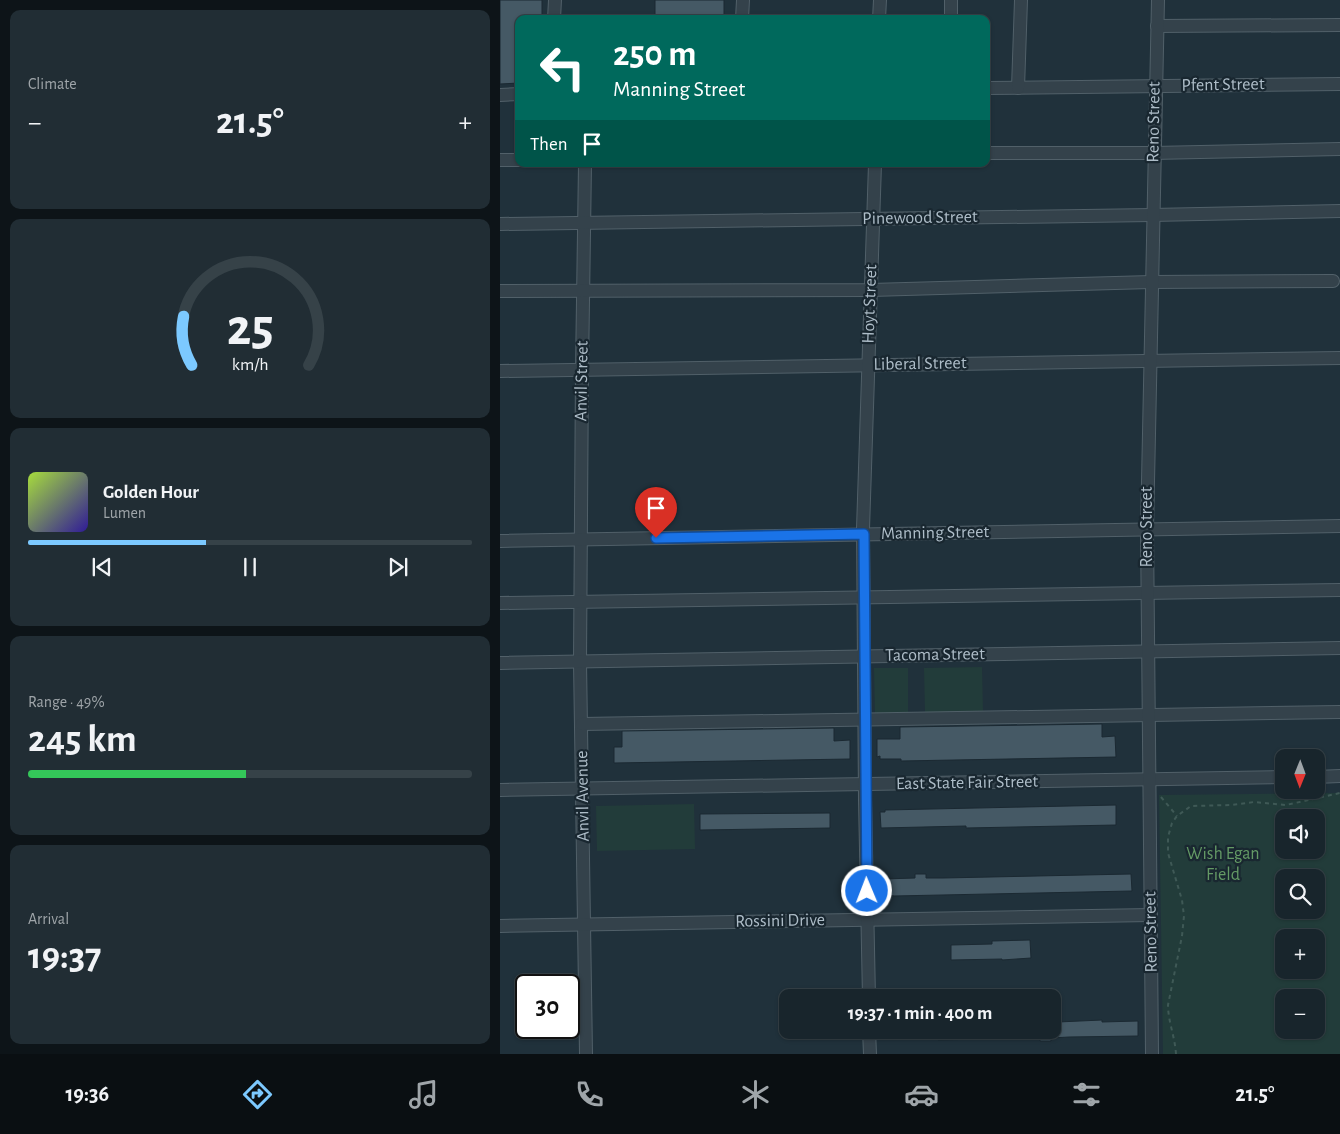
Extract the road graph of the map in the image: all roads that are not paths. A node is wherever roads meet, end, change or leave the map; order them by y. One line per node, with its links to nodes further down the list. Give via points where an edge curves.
1 (555, 0): 7 (street)
2 (743, 0): 8 (street)
3 (880, 0): 9 (street)
4 (951, 0): 10 (street)
5 (1021, 0): 16 (street)
6 (1158, 0): 12 (street, Reno Street)
7 (554, 15)
8 (742, 15)
9 (879, 15)
10 (951, 15)
11 (1340, 25): 12 (street)
12 (1157, 26): 14 (street, Reno Street)
13 (1340, 84): 14 (street, Pfent Street)
14 (1155, 86): 16 (street, Pfent Street); 20 (street, Reno Street)
15 (990, 88): 16 (street, Pfent Street)
16 (1018, 88)
17 (515, 94): 18 (street)
18 (500, 95)
19 (1340, 149): 20 (street)
20 (1154, 153): 21 (street); 27 (street, Reno Street)
21 (990, 154)
22 (500, 160): 23 (street)
23 (515, 160)
24 (585, 167): 29 (street)
25 (874, 167): 28 (street, Hoyt Street)
26 (1340, 210): 27 (street, Pinewood Street)
27 (1152, 215): 28 (street, Pinewood Street); 32 (street, Reno Street)
28 (873, 219): 29 (street, Pinewood Street); 34 (street, Hoyt Street)
29 (584, 223): 30 (street, Pinewood Street); 33 (street, Anvil Street)
30 (500, 224)
31 (1333, 281): 32 (street)
32 (1151, 282): 34 (street); 37 (street, Reno Street)
33 (583, 290): 34 (street); 35 (street); 39 (street, Anvil Street)
34 (871, 290): 38 (street, Hoyt Street)
35 (500, 291)
36 (1340, 358): 37 (street, Liberal Street)
37 (1149, 361): 38 (street, Liberal Street); 42 (street, Reno Street)
38 (868, 365): 39 (street, Liberal Street); 43 (street, Hoyt Street)
39 (582, 369): 40 (street, Liberal Street); 44 (street, Anvil Street)
40 (500, 371)
41 (1340, 526): 42 (street, Manning Street)
42 (1146, 530): 43 (street, Manning Street); 47 (street, Reno Street)
43 (864, 534): 44 (street, Manning Street); 48 (street, Hoyt Street)
44 (580, 539): 45 (street, Manning Street); 49 (street, Anvil Avenue)
45 (500, 541)
46 (1340, 590): 47 (street)
47 (1147, 594): 48 (street); 52 (street, Reno Street)
48 (864, 598): 49 (street); 53 (street, Hoyt Street)
49 (580, 602): 50 (street); 54 (street, Anvil Avenue)
50 (500, 603)
51 (1340, 648): 52 (street, Tacoma Street)
52 (1148, 651): 53 (street, Tacoma Street); 57 (street, Reno Street)
53 (864, 656): 54 (street, Tacoma Street); 58 (street, Hoyt Street)
54 (580, 662): 55 (street, Tacoma Street); 59 (street, Anvil Avenue)
55 (500, 663)
56 (1340, 712): 57 (street)
57 (1148, 716): 58 (street); 63 (street, Reno Street)
58 (865, 718): 59 (street); 64 (street, Hoyt Street)
59 (582, 724): 65 (street, Anvil Avenue)
60 (1340, 776): 62 (street)
61 (1275, 777): 63 (street, East State Fair Street)
62 (1325, 777)
63 (1149, 779): 64 (street, East State Fair Street); 67 (street, Reno Street)
64 (865, 785): 65 (street, East State Fair Street); 68 (street, Hoyt Street)
65 (583, 789): 66 (street, East State Fair Street); 69 (street, Anvil Avenue)
66 (500, 790)
67 (1151, 915): 68 (street, Rossini Drive); 75 (street, Reno Street)
68 (868, 920): 69 (street, Rossini Drive); 71 (street, Hoyt Street)
69 (585, 924): 70 (street, Rossini Drive); 73 (street, Anvil Avenue)
70 (500, 926)
71 (869, 989)
72 (869, 1039): 74 (street)
73 (586, 1054)
74 (870, 1054)
75 (1152, 1054)

